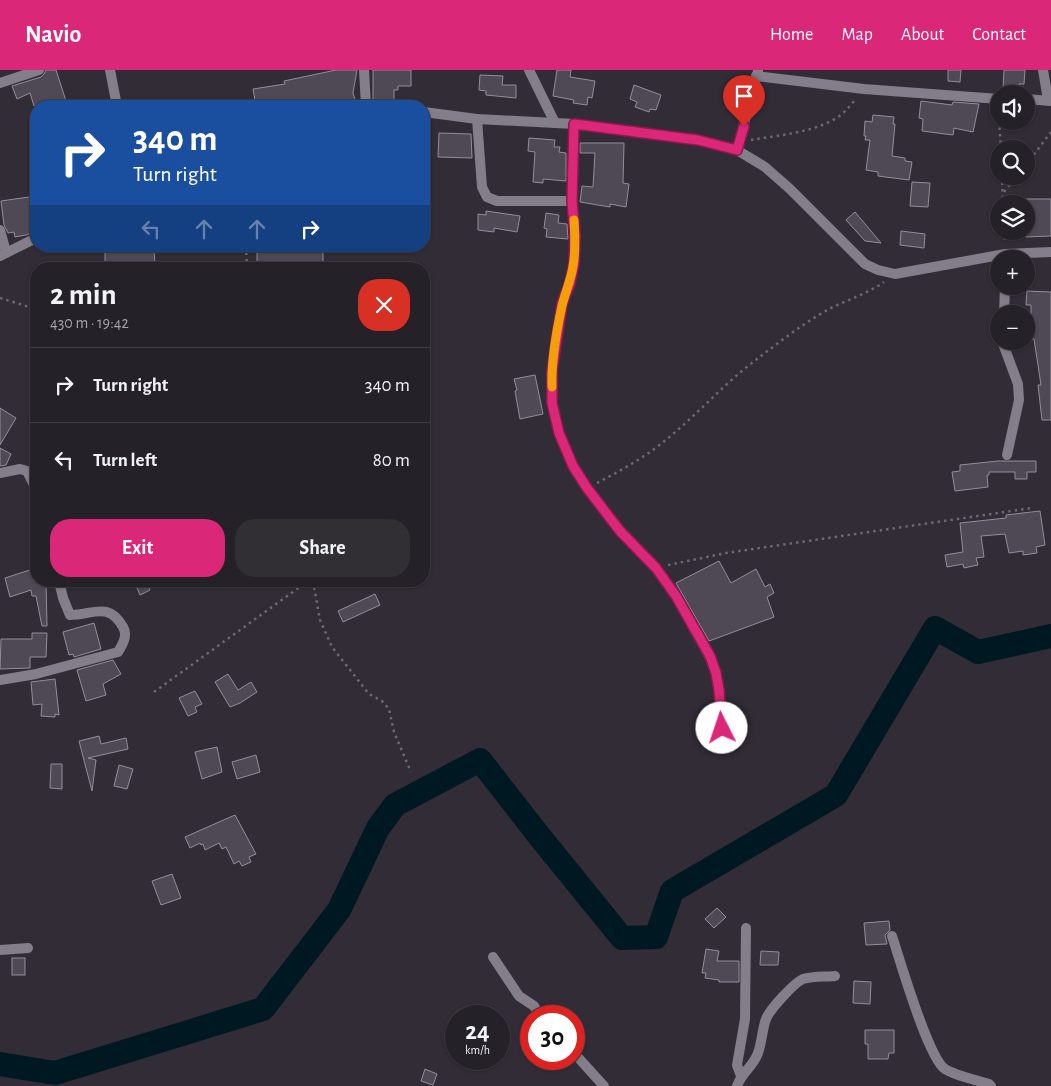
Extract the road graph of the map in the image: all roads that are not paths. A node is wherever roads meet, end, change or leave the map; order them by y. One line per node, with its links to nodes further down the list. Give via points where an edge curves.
1 (39, 70): 7 (street)
2 (110, 70): 9 (street)
3 (364, 70): 10 (street)
4 (529, 70): 15 (street)
5 (1043, 70): 12 (street)
6 (757, 73): 8 (street, via 864,89); 17 (street)
7 (0, 82)
8 (990, 98)
9 (116, 100)
10 (366, 100)
11 (1035, 100): 12 (street)
12 (1050, 100)
13 (430, 113): 14 (street)
14 (477, 119): 15 (street); 18 (street, via 482,187 487,197 497,201)
15 (555, 123): 16 (street)
16 (574, 124): 17 (street); 18 (street)
17 (739, 146): 24 (street, via 790,189 865,264 878,270 895,274)
18 (572, 201): 31 (street, via 574,264 562,304 552,371 552,403 559,433 587,488 620,531 656,568 710,656 719,690)
19 (0, 230): 23 (street)
20 (30, 241): 23 (street)
21 (1051, 252): 22 (street)
22 (1035, 253)
23 (3, 254)
24 (990, 258)
25 (1005, 350): 26 (street, via 1018,384 1019,400)
26 (1007, 455)
27 (0, 474): 28 (street, via 20,469 27,471)
28 (30, 477)
29 (60, 587): 30 (street, via 70,614 109,611 118,618 125,631 124,643 118,652)
30 (0, 680)
31 (722, 728)
32 (746, 928): 40 (street, via 745,1019 737,1065)
33 (892, 936): 43 (street, via 937,1062 945,1069)
34 (28, 948): 35 (street)
35 (0, 950)
36 (493, 958): 38 (street, via 519,996)
37 (834, 976): 40 (street, via 805,978 776,1005 766,1020 755,1060)
38 (532, 1005)
39 (585, 1065): 41 (street)
40 (741, 1076): 42 (street)
41 (604, 1086)
42 (737, 1086)
43 (991, 1086)

